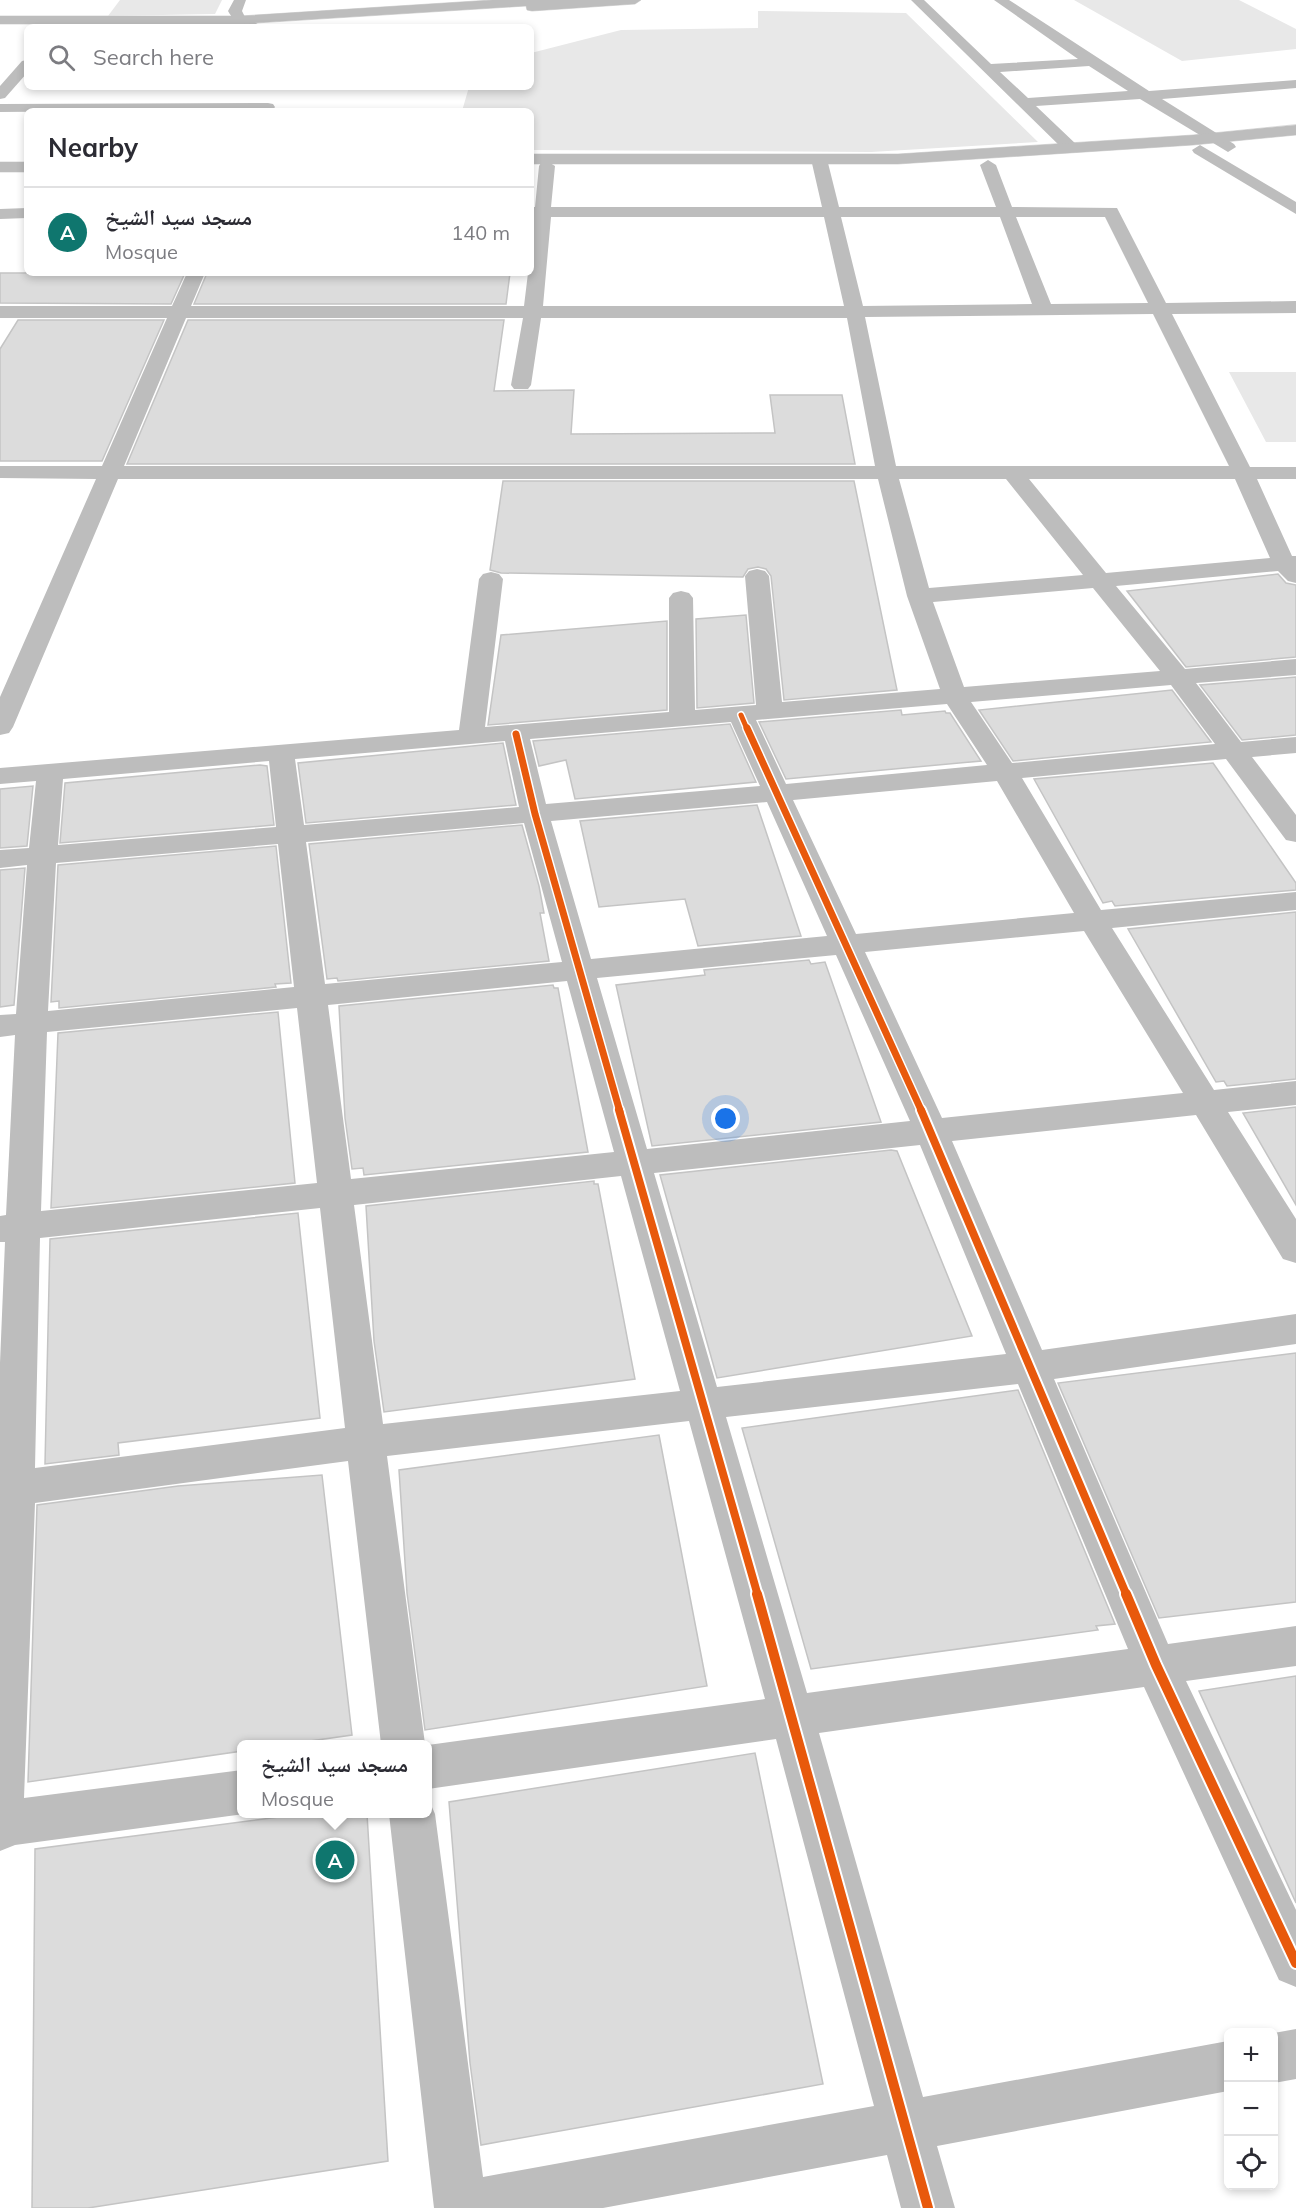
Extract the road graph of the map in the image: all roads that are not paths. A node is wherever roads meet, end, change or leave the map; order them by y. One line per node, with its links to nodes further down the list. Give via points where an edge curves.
1 (240, 0): 8 (street, via 235,11)
2 (553, 0): 8 (street)
3 (635, 0): 6 (street)
4 (917, 0): 18 (street)
5 (1000, 0): 14 (street)
6 (612, 1): 11 (street)
7 (0, 20): 9 (street)
8 (240, 20): 9 (street); 10 (street)
9 (63, 24)
10 (250, 24)
11 (284, 24)
12 (0, 27): 13 (street)
13 (24, 27)
14 (1092, 62): 18 (street); 21 (street)
15 (9, 63): 16 (street)
16 (24, 63)
17 (24, 67): 20 (street)
18 (987, 68): 22 (street)
19 (1296, 84): 21 (street)
20 (0, 95)
21 (1145, 95): 22 (street); 28 (street)
22 (1024, 103): 31 (street)
23 (269, 105): 24 (street)
24 (0, 108)
25 (24, 114): 26 (street)
26 (0, 115)
27 (1296, 130): 28 (street)
28 (1214, 138): 30 (street); 31 (street)
29 (1296, 140): 30 (street)
30 (1228, 147): 32 (street)
31 (1072, 149): 35 (street)
32 (1200, 150): 37 (street); 41 (street)
33 (0, 158): 34 (street)
34 (24, 158)
35 (820, 163): 36 (street); 37 (street); 43 (street)
36 (536, 164): 44 (street)
37 (988, 165): 45 (street)
38 (24, 166): 39 (street)
39 (0, 167)
40 (1296, 194): 41 (street)
41 (1276, 197): 42 (street)
42 (1296, 209)
43 (831, 211): 44 (street); 45 (street); 55 (street)
44 (536, 212): 54 (street)
45 (1007, 212): 49 (street, via 1111,212); 51 (street)
46 (0, 213): 47 (street)
47 (24, 213)
48 (195, 276): 53 (street)
49 (1159, 310): 50 (street); 51 (street); 59 (street)
50 (1293, 310)
51 (1044, 311): 55 (street)
52 (0, 312): 53 (street)
53 (179, 312): 54 (street); 58 (street)
54 (533, 312): 55 (street); 56 (street)
55 (855, 312): 61 (street)
56 (521, 385)
57 (0, 472): 58 (street)
58 (111, 472): 61 (street); 73 (street)
59 (1243, 473): 60 (street); 62 (street); 63 (street)
60 (1296, 473)
61 (887, 474): 62 (street); 67 (street)
62 (1012, 474): 66 (street)
63 (1292, 568): 66 (street)
64 (757, 576): 72 (street)
65 (491, 579): 76 (street)
66 (1100, 581): 67 (street); 70 (street)
67 (919, 596): 71 (street)
68 (681, 598): 74 (street)
69 (1296, 667): 70 (street)
70 (1179, 678): 71 (street); 78 (street)
71 (955, 697): 72 (street); 81 (street)
72 (756, 714): 74 (street); 83 (street)
73 (1, 719)
74 (682, 720): 75 (street)
75 (516, 734): 76 (street); 84 (street)
76 (471, 738): 79 (street)
77 (1296, 745): 78 (street)
78 (1233, 750): 81 (street); 86 (street)
79 (281, 752): 80 (street); 85 (street)
80 (50, 772): 82 (street); 87 (street)
81 (1005, 772): 83 (street); 90 (street)
82 (0, 776)
83 (777, 793): 84 (street); 91 (street)
84 (535, 814): 85 (street); 92 (street)
85 (291, 834): 87 (street); 93 (street)
86 (1296, 834)
87 (41, 856): 88 (street); 94 (street)
88 (0, 859)
89 (1296, 901): 90 (street)
90 (1093, 921): 91 (street); 96 (street)
91 (846, 946): 92 (street); 97 (street)
92 (579, 971): 93 (street); 98 (street)
93 (311, 996): 94 (street); 99 (street)
94 (16, 1024): 100 (street)
95 (1296, 1093): 96 (street)
96 (1205, 1102): 97 (street); 101 (street)
97 (931, 1131): 98 (street); 103 (street)
98 (633, 1163): 99 (street); 104 (street)
99 (336, 1194): 100 (street); 105 (street)
100 (11, 1228): 106 (street)
101 (1296, 1249)
102 (1296, 1329): 103 (street)
103 (1030, 1367): 104 (street); 108 (street)
104 (702, 1404): 105 (street); 109 (street)
105 (367, 1442): 106 (street); 110 (street)
106 (8, 1490): 114 (street)
107 (1296, 1646): 108 (street)
108 (1156, 1665): 109 (street); 115 (street)
109 (792, 1716): 111 (street); 119 (street)
110 (403, 1740)
111 (432, 1766)
112 (237, 1793): 114 (street)
113 (412, 1818): 120 (street)
114 (0, 1825)
115 (1296, 1964)
116 (1296, 2054): 117 (street)
117 (1278, 2057)
118 (1224, 2067): 119 (street)
119 (904, 2126): 120 (street); 121 (street)
120 (461, 2208)
121 (928, 2208)

